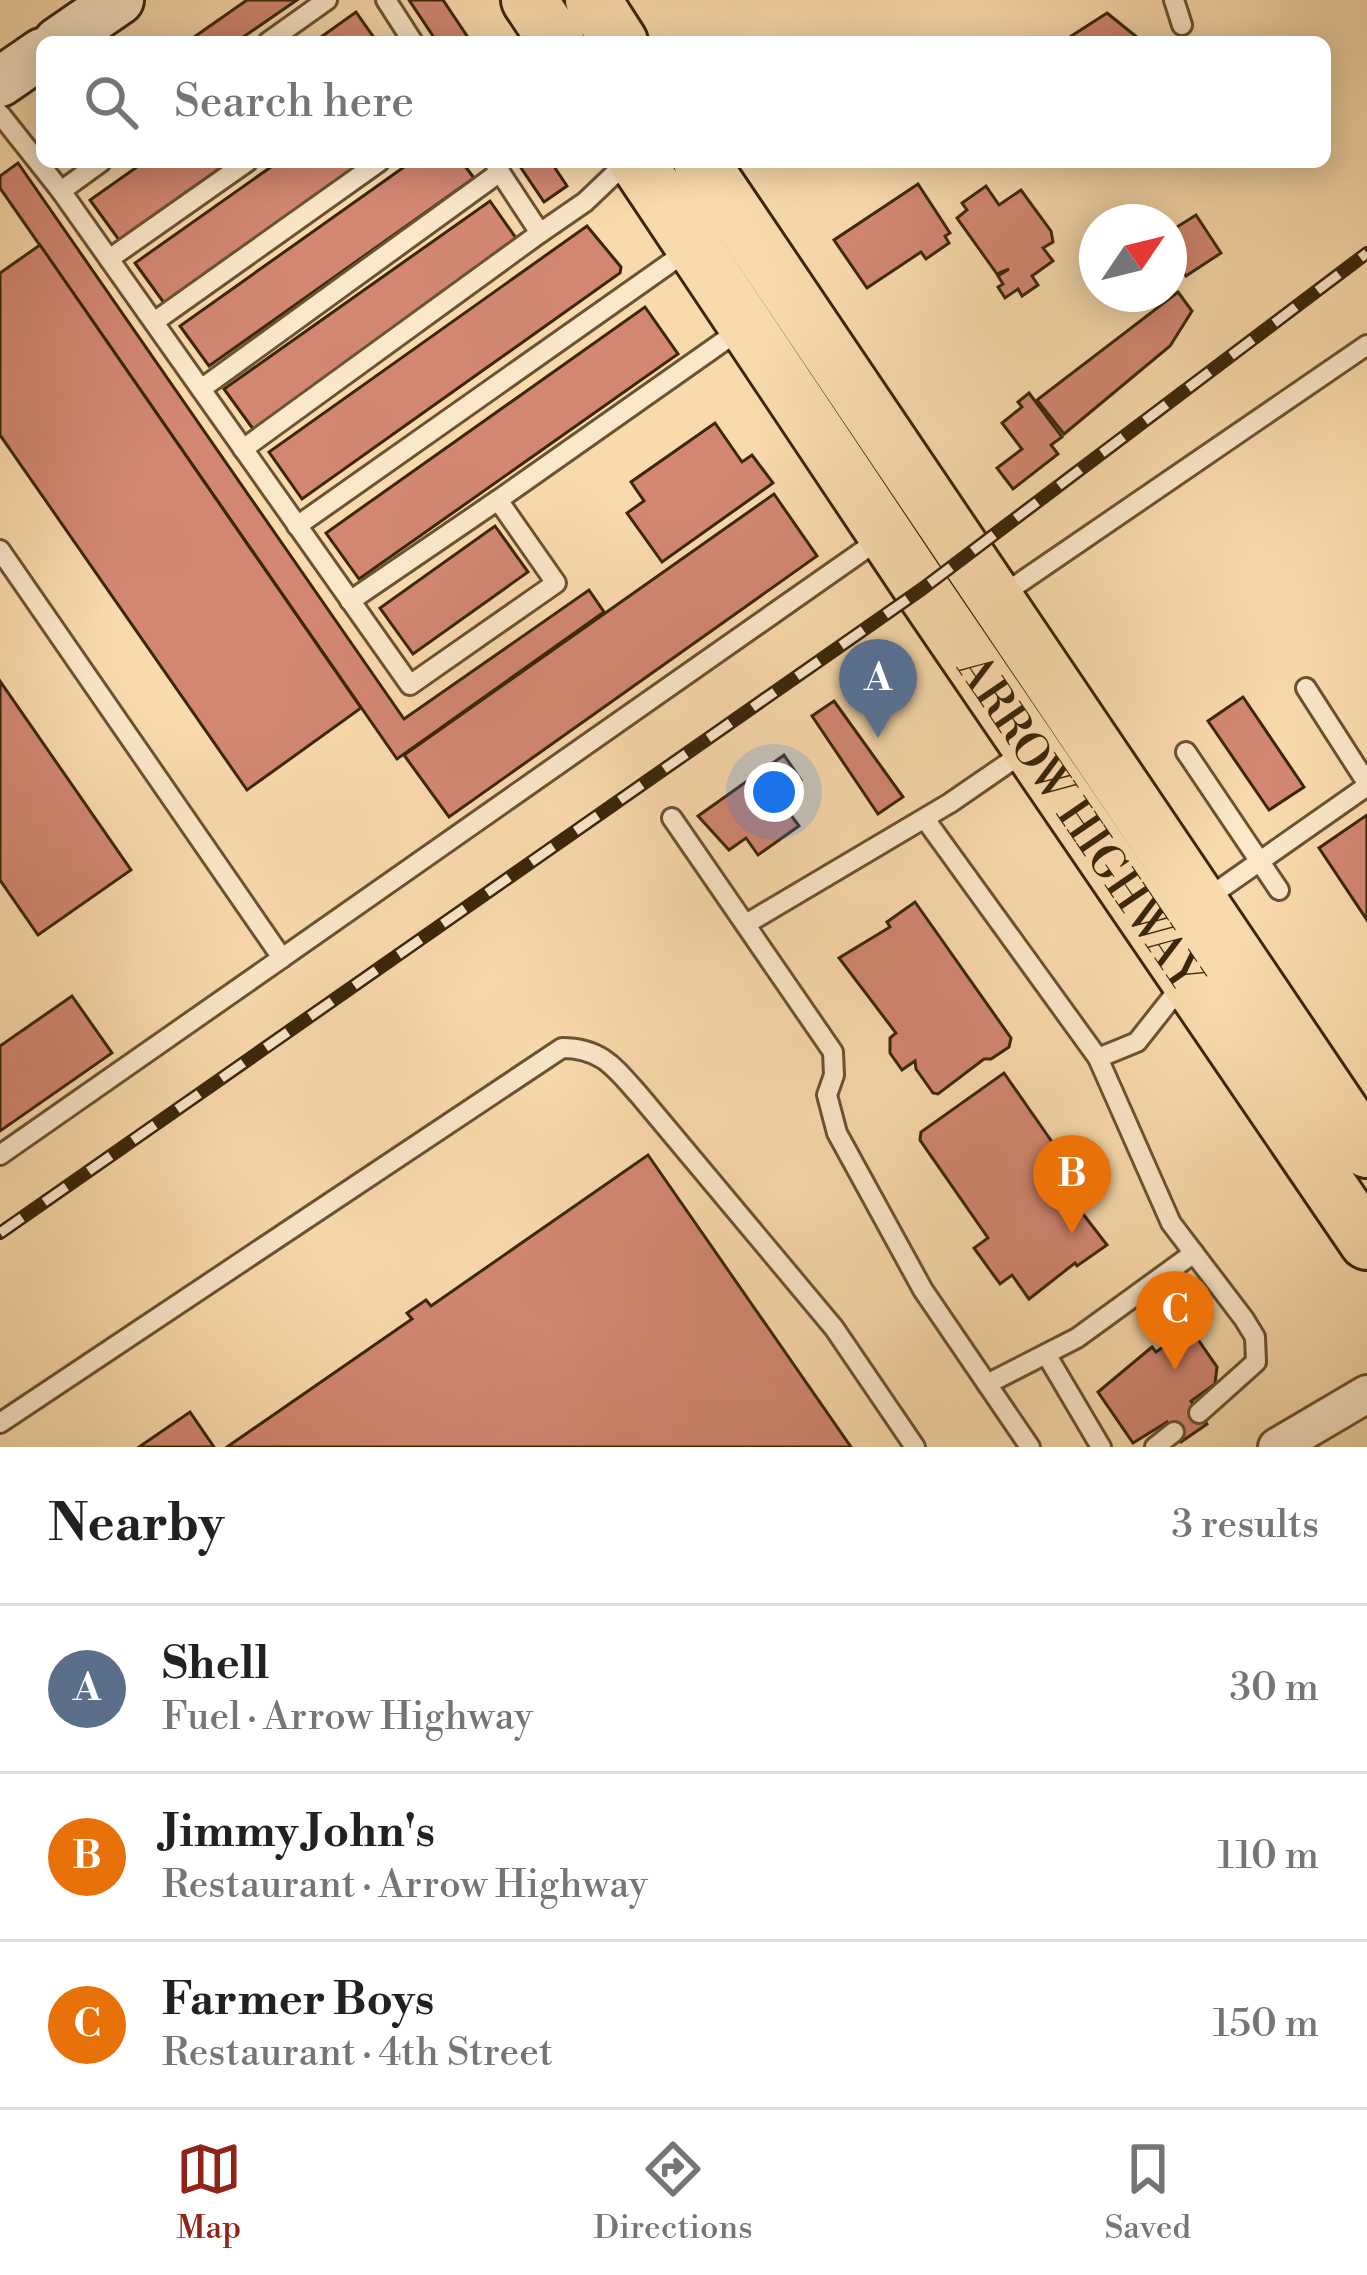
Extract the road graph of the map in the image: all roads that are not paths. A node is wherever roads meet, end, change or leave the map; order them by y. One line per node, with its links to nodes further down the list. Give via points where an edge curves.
1 (327, 0): 9 (lane)
2 (386, 0): 10 (lane)
3 (530, 0): 11 (main road)
4 (593, 0): 12 (main road)
5 (1174, 0): 7 (lane)
6 (116, 1): 8 (street)
7 (1182, 25)
8 (66, 36)
9 (276, 36)
10 (409, 36)
11 (553, 36)
12 (616, 36)
13 (36, 57): 14 (street)
14 (0, 82)
15 (0, 114): 16 (lane)
16 (36, 159)
17 (43, 168): 26 (lane)
18 (92, 168): 26 (lane)
19 (239, 168): 29 (lane)
20 (371, 168): 30 (lane)
21 (495, 168): 33 (lane)
22 (497, 168): 27 (lane)
23 (621, 168): 27 (lane)
24 (642, 168): 28 (main road, ARROW HIGHWAY)
25 (704, 168): 39 (main road, ARROW HIGHWAY)
26 (61, 190): 29 (lane)
27 (540, 233): 34 (lane)
28 (694, 246): 31 (main road, ARROW HIGHWAY); 36 (lane)
29 (110, 259): 30 (lane)
30 (154, 322): 33 (lane)
31 (746, 325): 35 (lane); 37 (main road, ARROW HIGHWAY)
32 (1367, 345): 39 (lane)
33 (201, 389): 34 (lane)
34 (243, 448): 36 (lane)
35 (498, 500): 40 (lane); 40 (lane, via 556,583 410,686)
36 (297, 526): 40 (lane)
37 (886, 535): 42 (main road, ARROW HIGHWAY); 51 (lane)
38 (0, 550): 51 (lane)
39 (998, 598): 42 (main road, ARROW HIGHWAY)
40 (350, 601)
41 (1306, 688): 44 (lane)
42 (1052, 731): 46 (lane); 49 (main road, ARROW HIGHWAY); 52 (main road, ARROW HIGHWAY)
43 (1186, 752): 47 (lane)
44 (1367, 784): 47 (lane)
45 (672, 818): 50 (lane)
46 (925, 819): 50 (lane); 53 (lane)
47 (1259, 861): 48 (lane); 49 (lane)
48 (1280, 890)
49 (1202, 902): 54 (main road, ARROW HIGHWAY)
50 (746, 924): 59 (lane, via 833,1052 827,1095 837,1133 923,1290)
51 (282, 958): 55 (lane)
52 (1187, 979): 53 (lane, via 1137,1042); 56 (main road, ARROW HIGHWAY)
53 (1098, 1058): 57 (lane, via 1171,1223)
54 (1367, 1150)
55 (0, 1155)
56 (1367, 1242)
57 (1193, 1252): 58 (lane); 61 (lane, via 1255,1337 1256,1362)
58 (1046, 1354): 59 (lane); 66 (lane)
59 (987, 1384): 65 (lane)
60 (1367, 1394): 68 (street)
61 (1199, 1413)
62 (0, 1423): 64 (lane, via 562,1048 584,1048 640,1096 834,1328)
63 (1174, 1432): 67 (lane)
64 (915, 1447)
65 (1030, 1447)
66 (1101, 1447)
67 (1155, 1447)
68 (1277, 1447)

